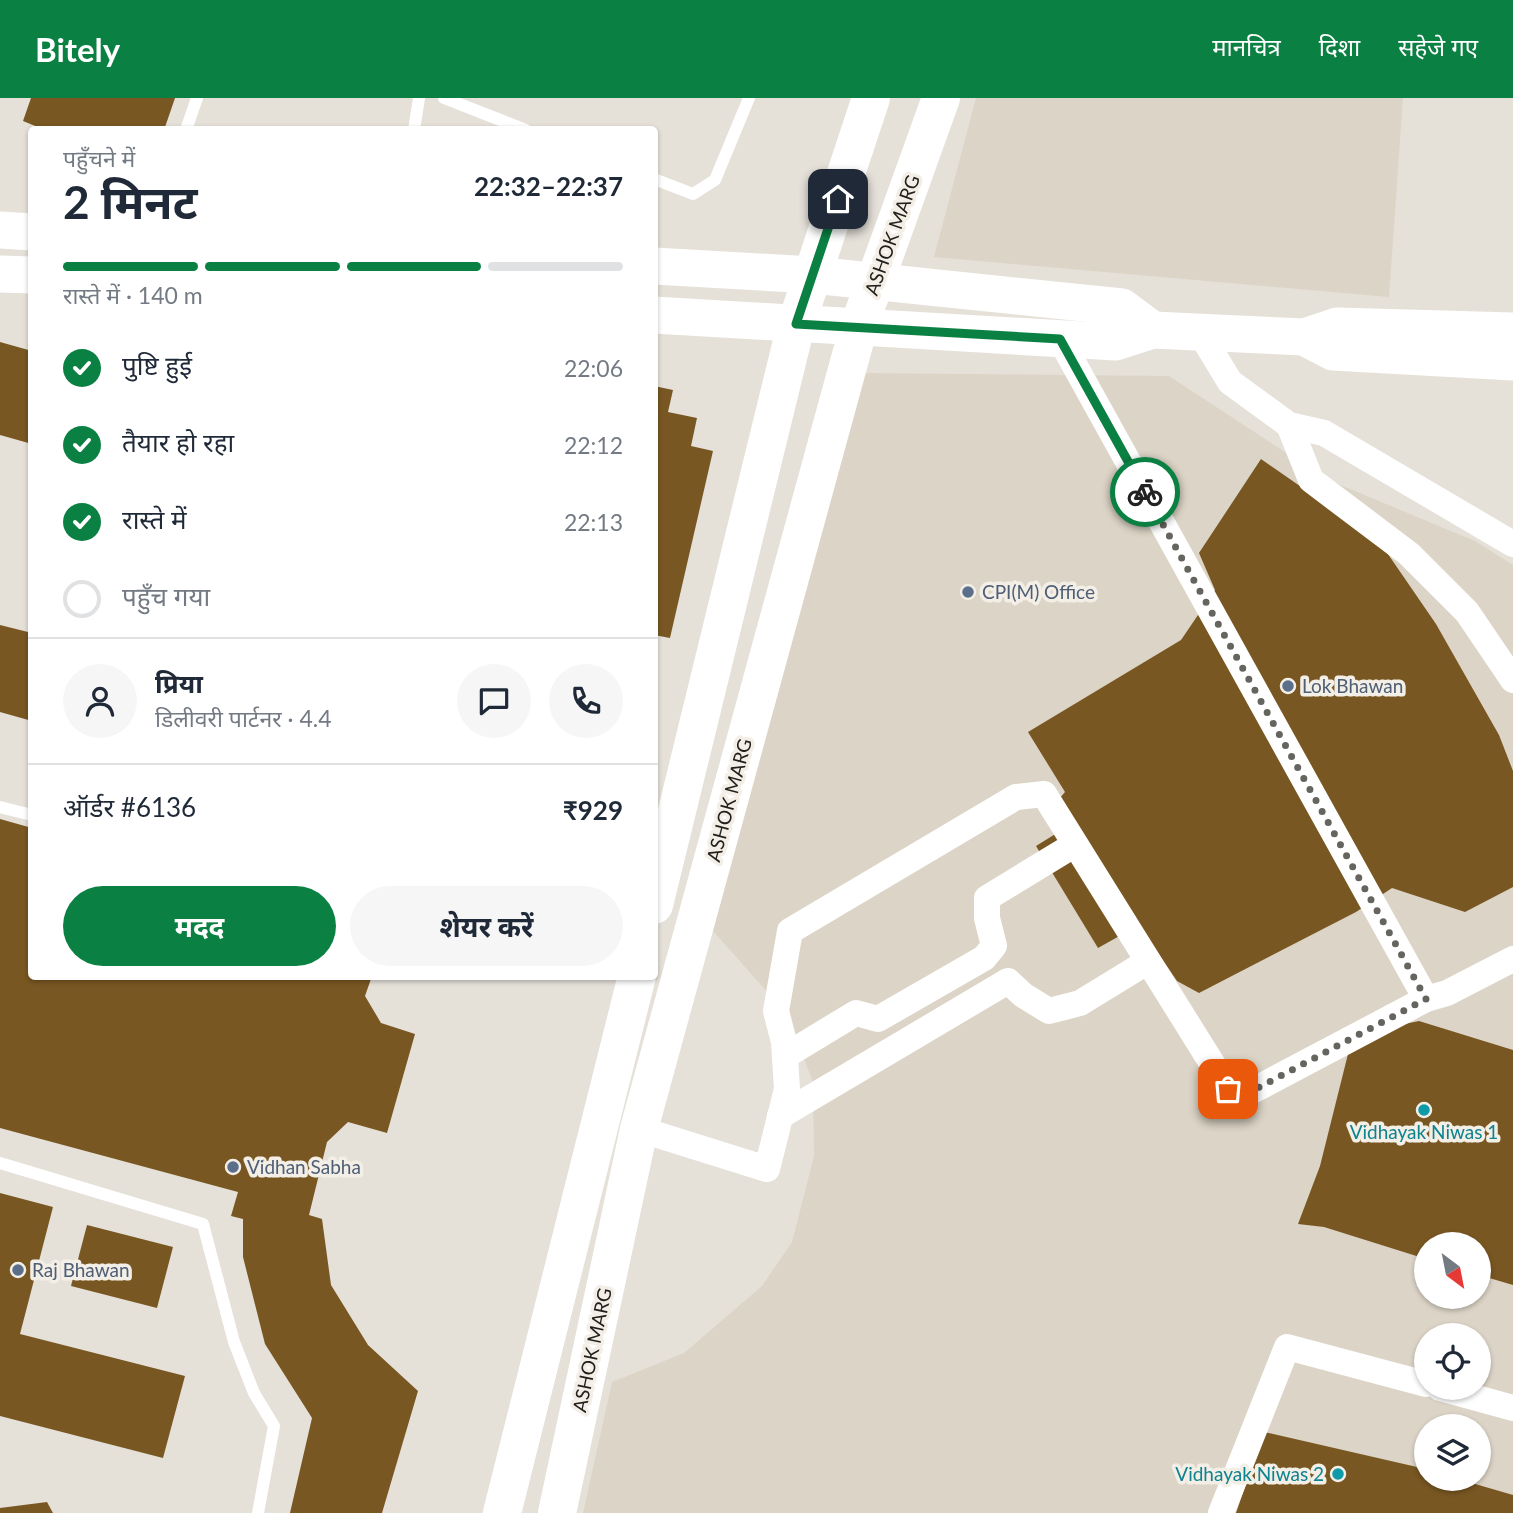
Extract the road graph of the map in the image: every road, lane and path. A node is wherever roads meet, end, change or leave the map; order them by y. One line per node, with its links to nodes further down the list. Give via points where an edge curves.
1 (197, 98): 7 (lane)
2 (419, 98): 8 (lane)
3 (444, 98): 9 (lane)
4 (749, 98): 10 (lane, via 715,180 693,194)
5 (871, 98): 16 (main road)
6 (941, 98): 17 (main road, ASHOK MARG)
7 (188, 126)
8 (415, 126)
9 (516, 126)
10 (658, 181)
11 (0, 230): 12 (street)
12 (28, 232)
13 (658, 266): 16 (street)
14 (0, 274): 15 (street)
15 (28, 275)
16 (813, 275): 17 (street); 19 (main road)
17 (875, 282): 20 (main road, ASHOK MARG); 21 (street, via 1122,307)
18 (658, 315): 19 (street)
19 (796, 324): 20 (street); 33 (main road)
20 (859, 326): 25 (street); 41 (main road, ASHOK MARG)
21 (1153, 330): 22 (street); 25 (street, via 1116,342)
22 (1199, 331): 24 (street); 27 (street, via 1230,382)
23 (1513, 331): 24 (street, via 1337,326)
24 (1304, 337): 26 (street, via 1334,352)
25 (1060, 339): 37 (street)
26 (1513, 362)
27 (1289, 425): 28 (street, via 1324,433); 29 (street, via 1311,480 1409,554 1467,612)
28 (1513, 544)
29 (1513, 680)
30 (0, 807): 31 (lane)
31 (28, 814)
32 (1074, 845): 35 (street); 38 (street, via 987,898 994,946 984,958 878,1019 856,1013); 38 (street, via 1044,793 1016,797 790,931 776,1011)
33 (658, 889)
34 (1513, 959): 37 (street)
35 (1147, 962): 37 (street, via 1228,1089 1254,1090); 39 (street, via 1080,1003 1049,1011 1008,981)
36 (636, 980): 40 (main road)
37 (1426, 999)
38 (785, 1056): 39 (street, via 787,1089)
39 (780, 1116): 41 (street, via 766,1169)
40 (602, 1119): 41 (main road); 47 (main road)
41 (639, 1129): 48 (main road, ASHOK MARG)
42 (0, 1163): 46 (lane, via 204,1224 234,1342 254,1393 274,1426)
43 (1414, 1381): 49 (street, via 1287,1347)
44 (1484, 1400): 45 (street)
45 (1513, 1408)
46 (258, 1513)
47 (502, 1513)
48 (557, 1513)
49 (1221, 1513)

